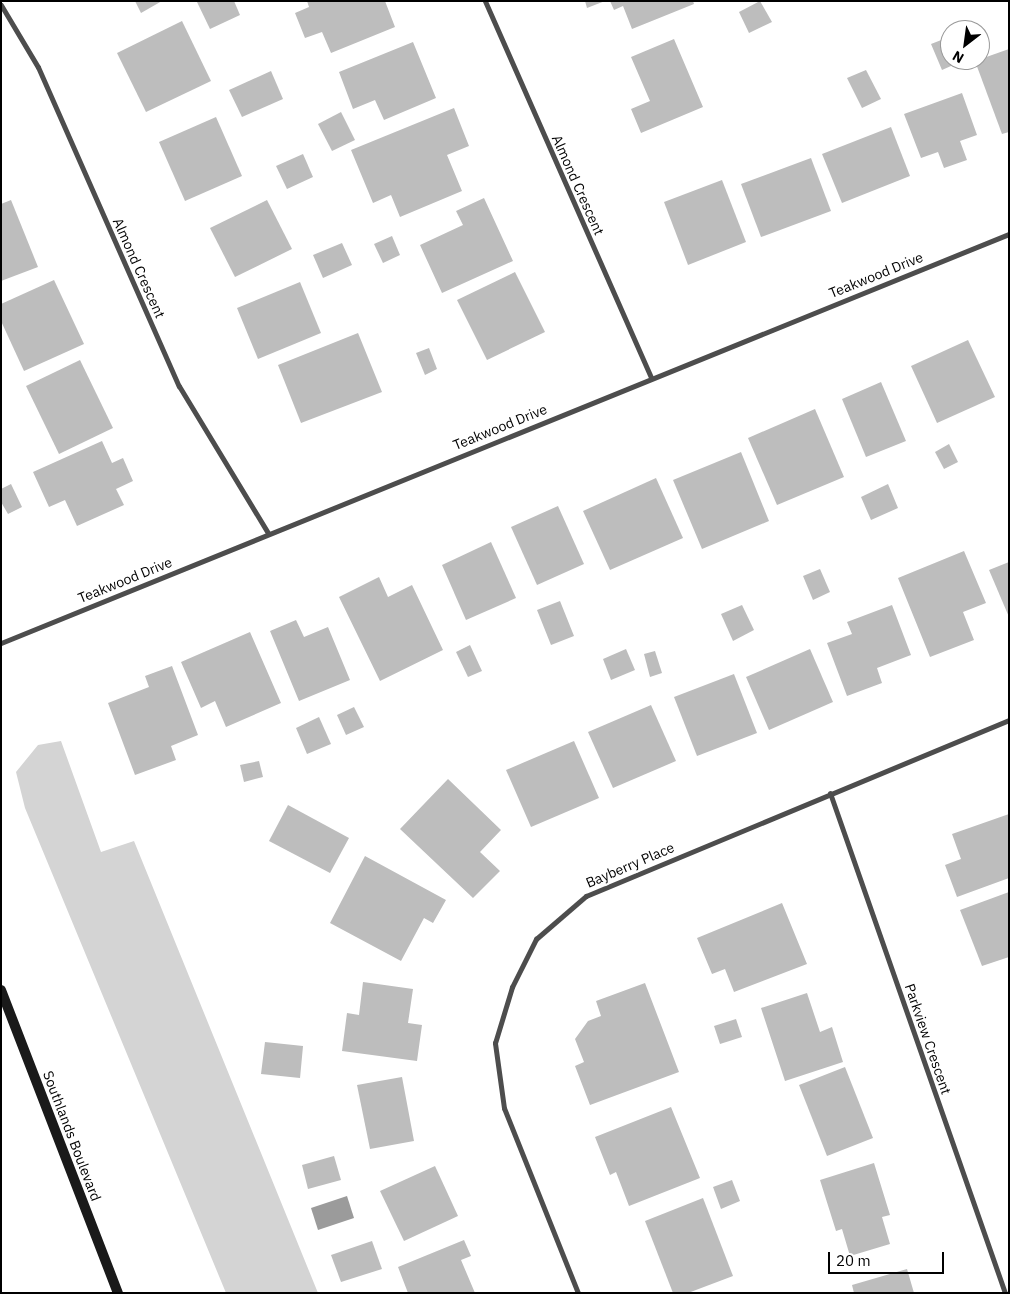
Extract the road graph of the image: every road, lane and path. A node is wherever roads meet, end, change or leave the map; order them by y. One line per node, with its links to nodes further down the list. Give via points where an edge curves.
1 (485, 1): 4 (street, Almond Crescent)
2 (1, 5): 5 (street, Almond Crescent, via 38,67 179,386)
3 (1009, 234): 4 (street, Teakwood Drive)
4 (651, 377): 5 (street, Teakwood Drive)
5 (268, 533): 6 (street, Teakwood Drive)
6 (1, 643)
7 (1009, 720): 8 (street, Bayberry Place)
8 (830, 793): 11 (street, Bayberry Place, via 586,896 536,940 512,987 495,1043 504,1108); 12 (street, Parkview Crescent)
9 (1, 990): 10 (main road, Southlands Boulevard)
10 (118, 1293)
11 (578, 1293)
12 (1005, 1293)

